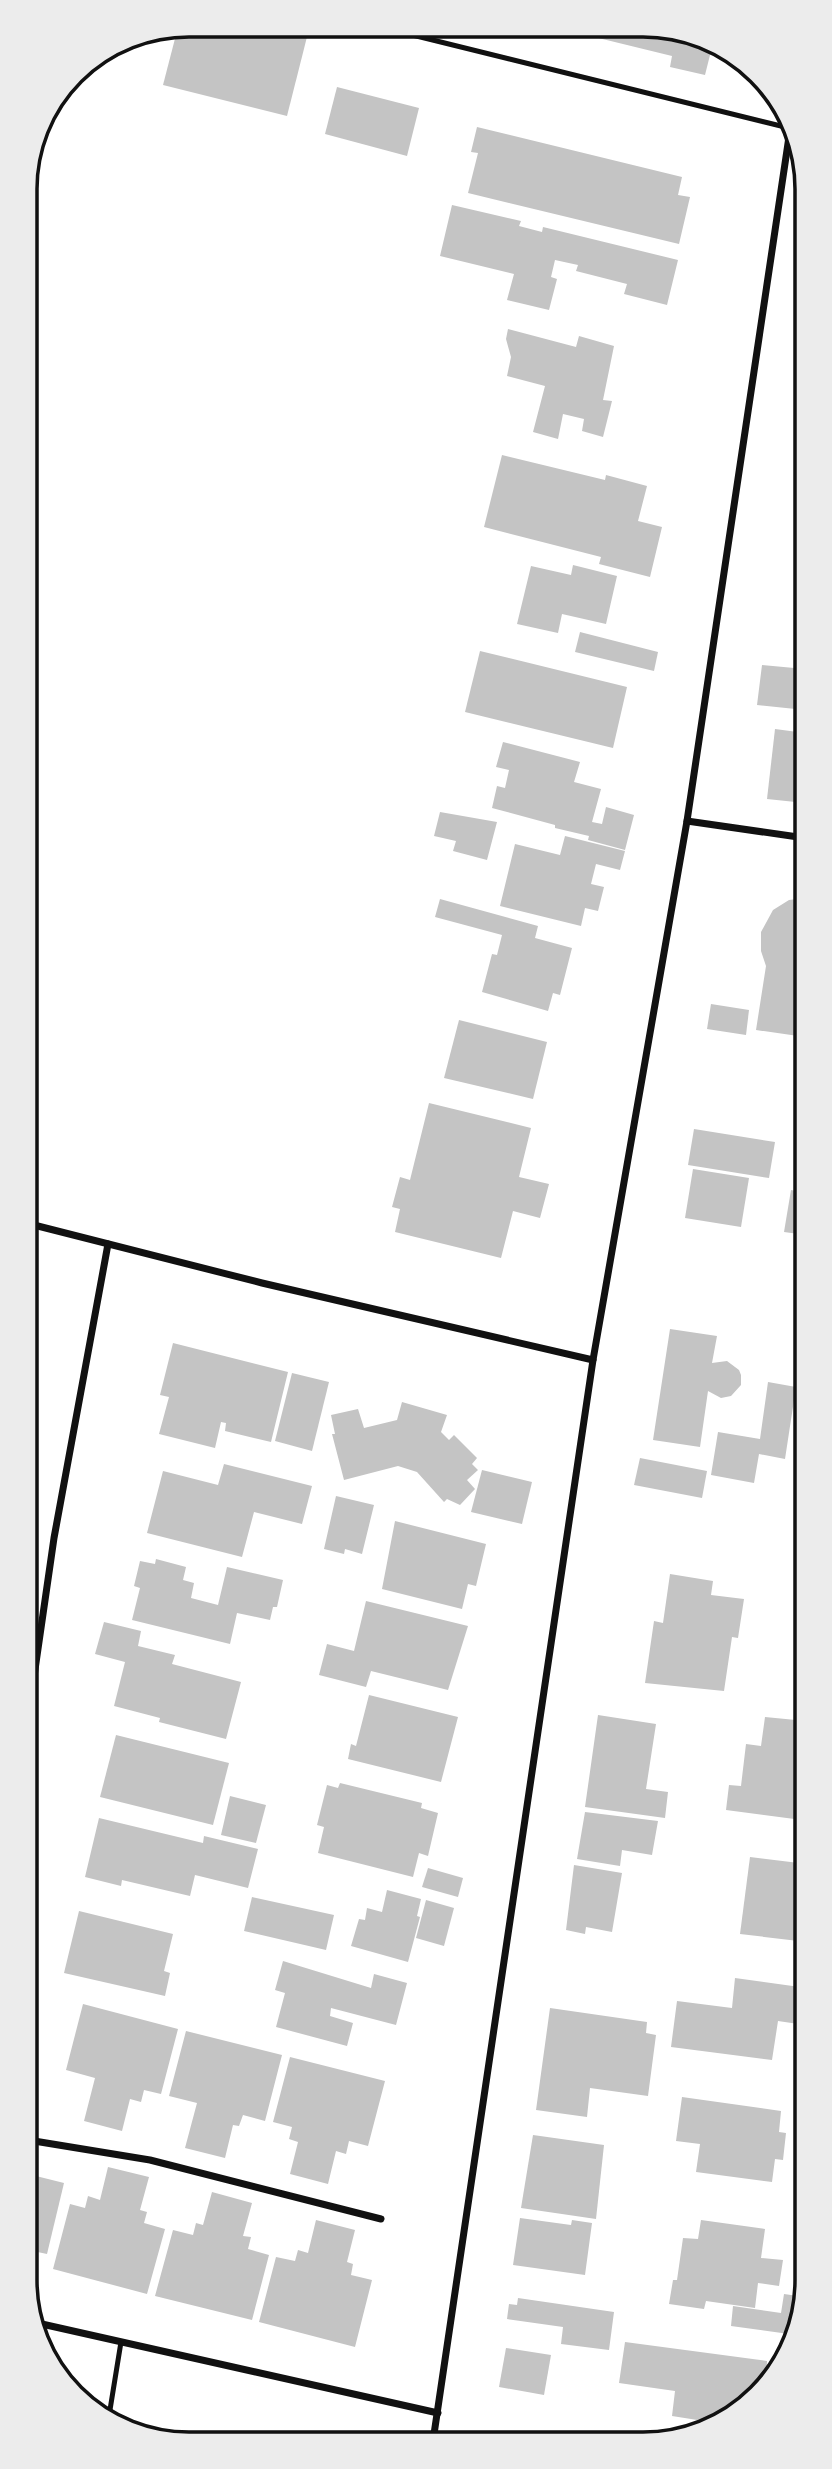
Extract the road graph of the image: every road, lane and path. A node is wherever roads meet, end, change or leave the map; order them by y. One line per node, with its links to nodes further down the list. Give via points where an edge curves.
1 (420, 37): 2 (lane)
2 (782, 127)
3 (788, 143): 4 (street)
4 (687, 821): 5 (street); 8 (street)
5 (795, 837)
6 (37, 1226): 7 (street)
7 (108, 1244): 8 (street); 9 (street)
8 (593, 1360): 15 (street)
9 (37, 1656)
10 (37, 2142): 11 (street, via 150,2160)
11 (380, 2218)
12 (44, 2324): 13 (street)
13 (121, 2342): 14 (lane); 15 (street)
14 (110, 2410)
15 (438, 2413): 16 (street)
16 (435, 2432)

